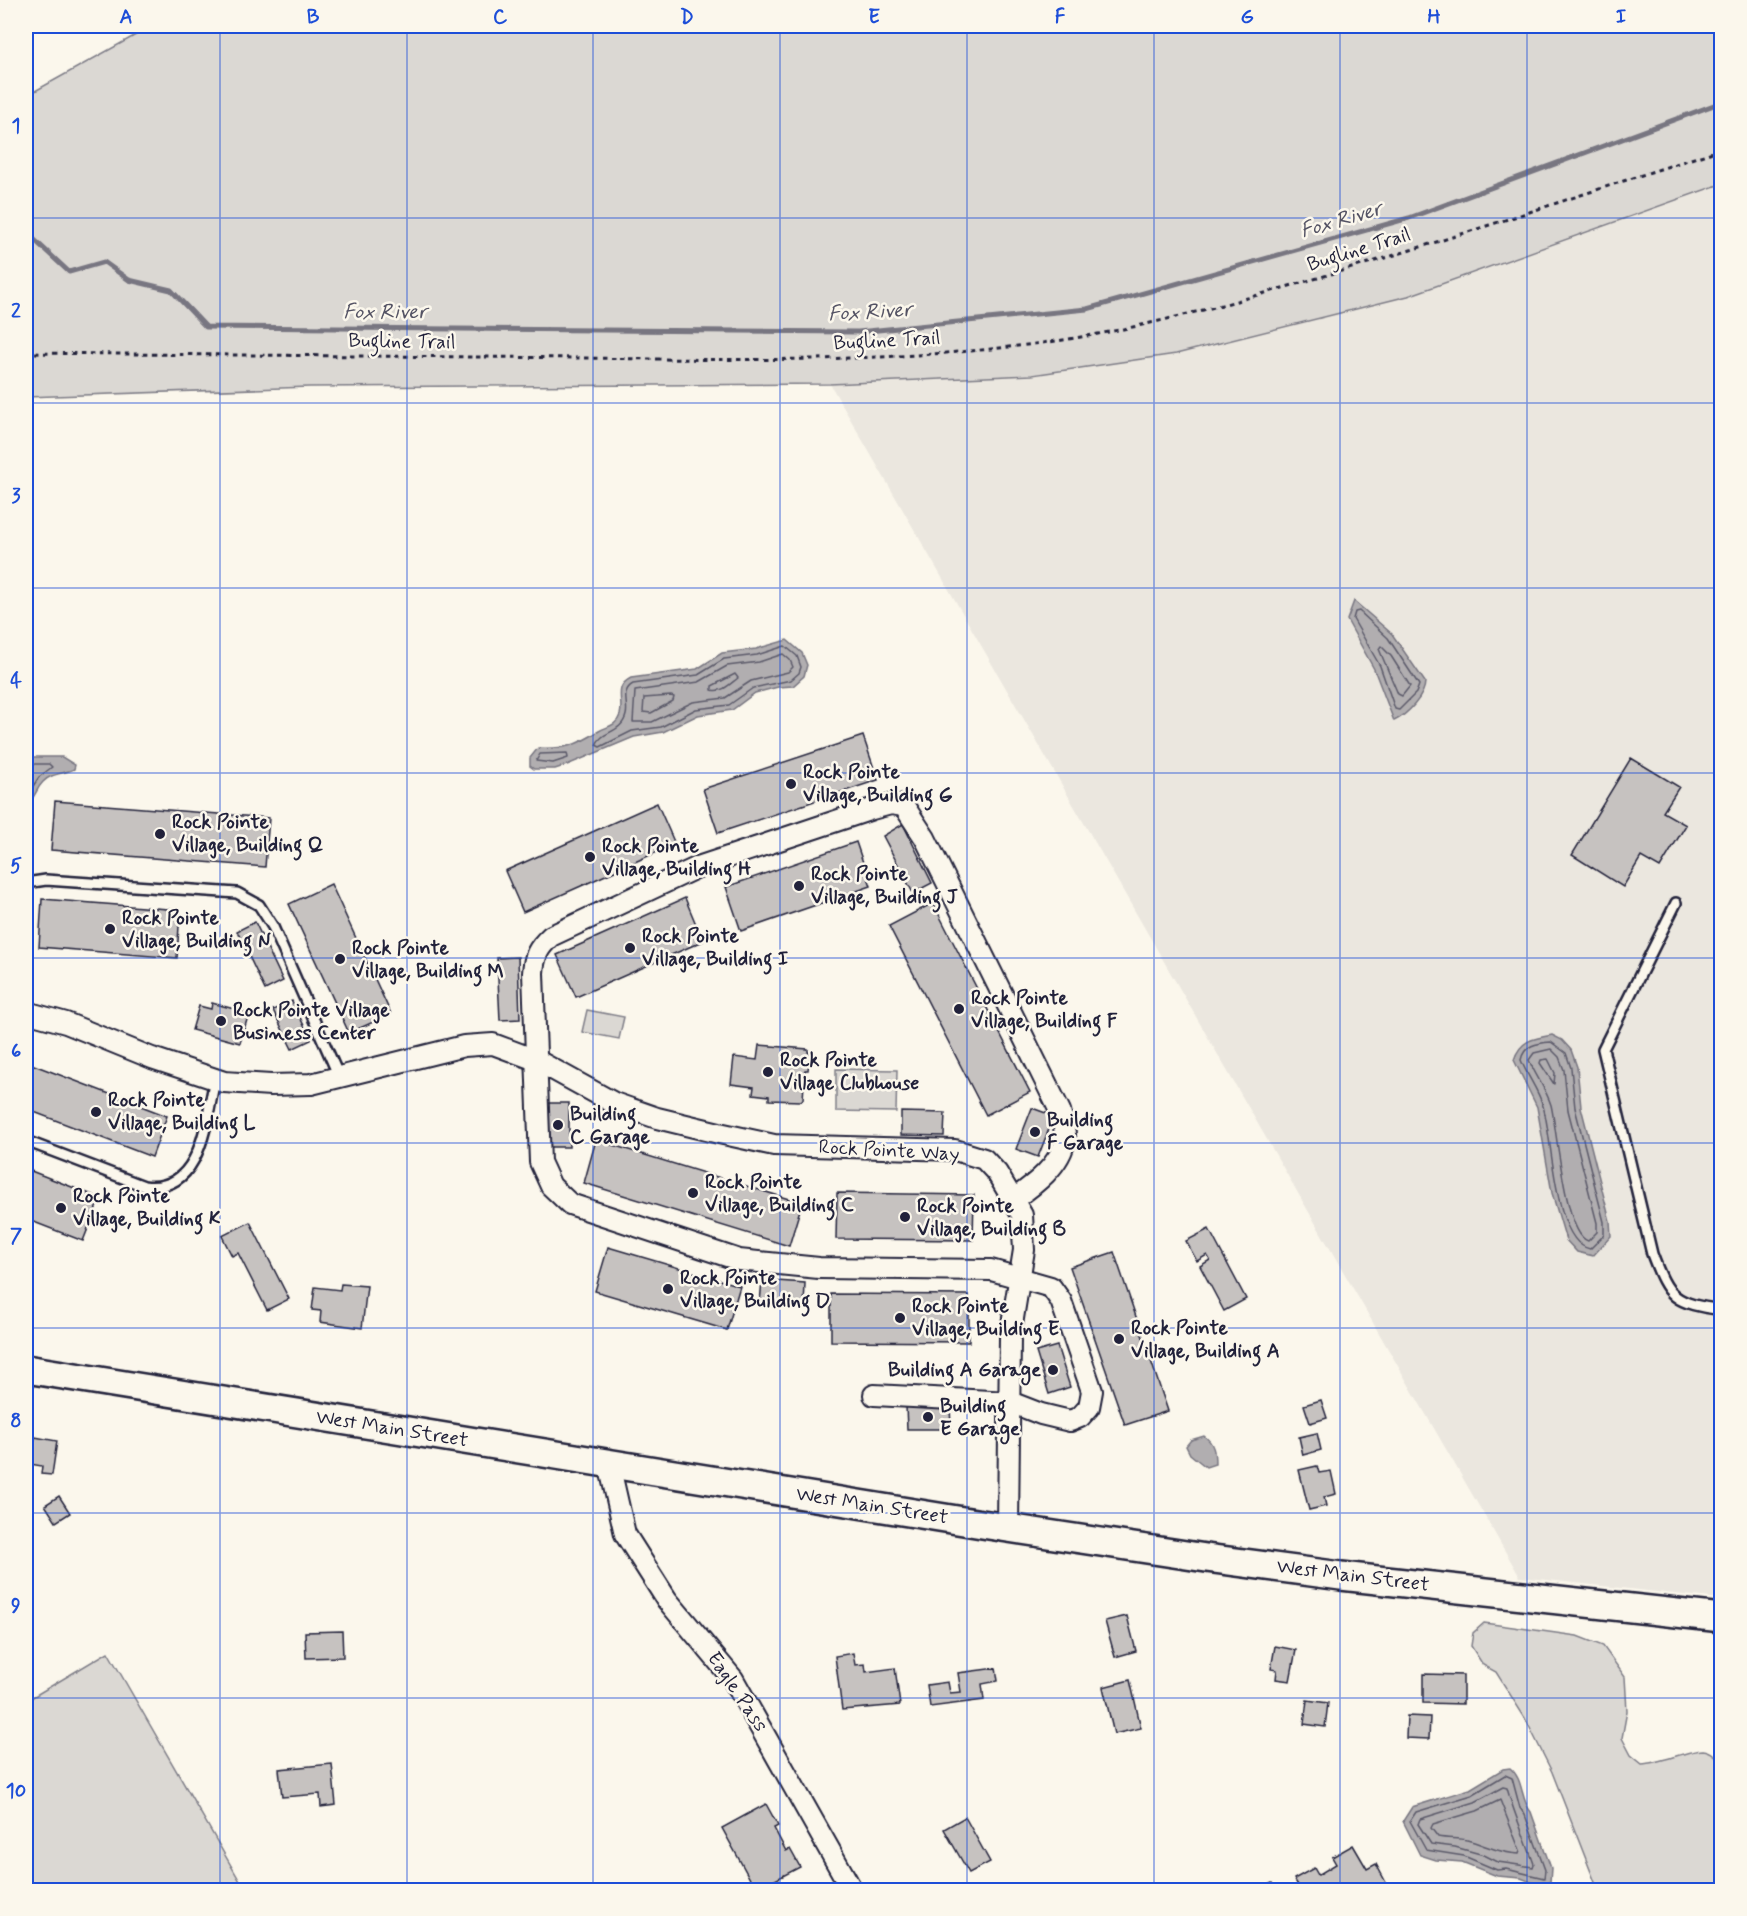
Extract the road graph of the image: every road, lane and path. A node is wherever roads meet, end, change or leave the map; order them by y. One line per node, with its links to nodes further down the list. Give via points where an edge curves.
1 (1722, 149): 2 (path, Bugline Trail, via 1384,260 1254,297 1059,341 976,351 753,361)
2 (26, 353)
3 (26, 883): 8 (lane, via 46,880 237,893 259,905 273,927)
4 (1676, 903): 12 (lane, via 1603,1048 1652,1254 1663,1282 1674,1297 1689,1305)
5 (26, 1012): 7 (street, Rock Pointe Way)
6 (536, 1060): 8 (street, Rock Pointe Way, via 494,1044 479,1044); 10 (street, Rock Pointe Way, via 614,1103 657,1118 774,1145 955,1150 984,1159); 10 (street, via 534,958 551,936 698,867 872,808 904,806 925,838 1060,1111 1065,1140 1053,1164 1036,1184); 11 (street, via 540,1162 551,1186 570,1204 739,1260 819,1268 991,1270)
7 (215, 1079): 8 (street, Rock Pointe Way, via 271,1085); 9 (lane, via 200,1146 191,1167 169,1185 144,1186)
8 (340, 1079)
9 (26, 1141)
10 (1014, 1199): 11 (street, Rock Pointe Way, via 1022,1215 1024,1250)
11 (1019, 1278): 15 (street, Rock Pointe Way, via 1010,1337); 15 (street, via 1051,1287 1061,1301 1092,1391 1089,1407 1070,1421)
12 (1722, 1310)
13 (26, 1369): 16 (main road, West Main Street)
14 (874, 1395): 15 (street)
15 (1010, 1402): 17 (street, Rock Pointe Way)
16 (609, 1464): 17 (main road, West Main Street); 19 (street, Eagle Pass, via 625,1534 667,1600 733,1679)
17 (1008, 1528): 18 (main road, West Main Street, via 1341,1576)
18 (1722, 1618)
19 (852, 1890)

